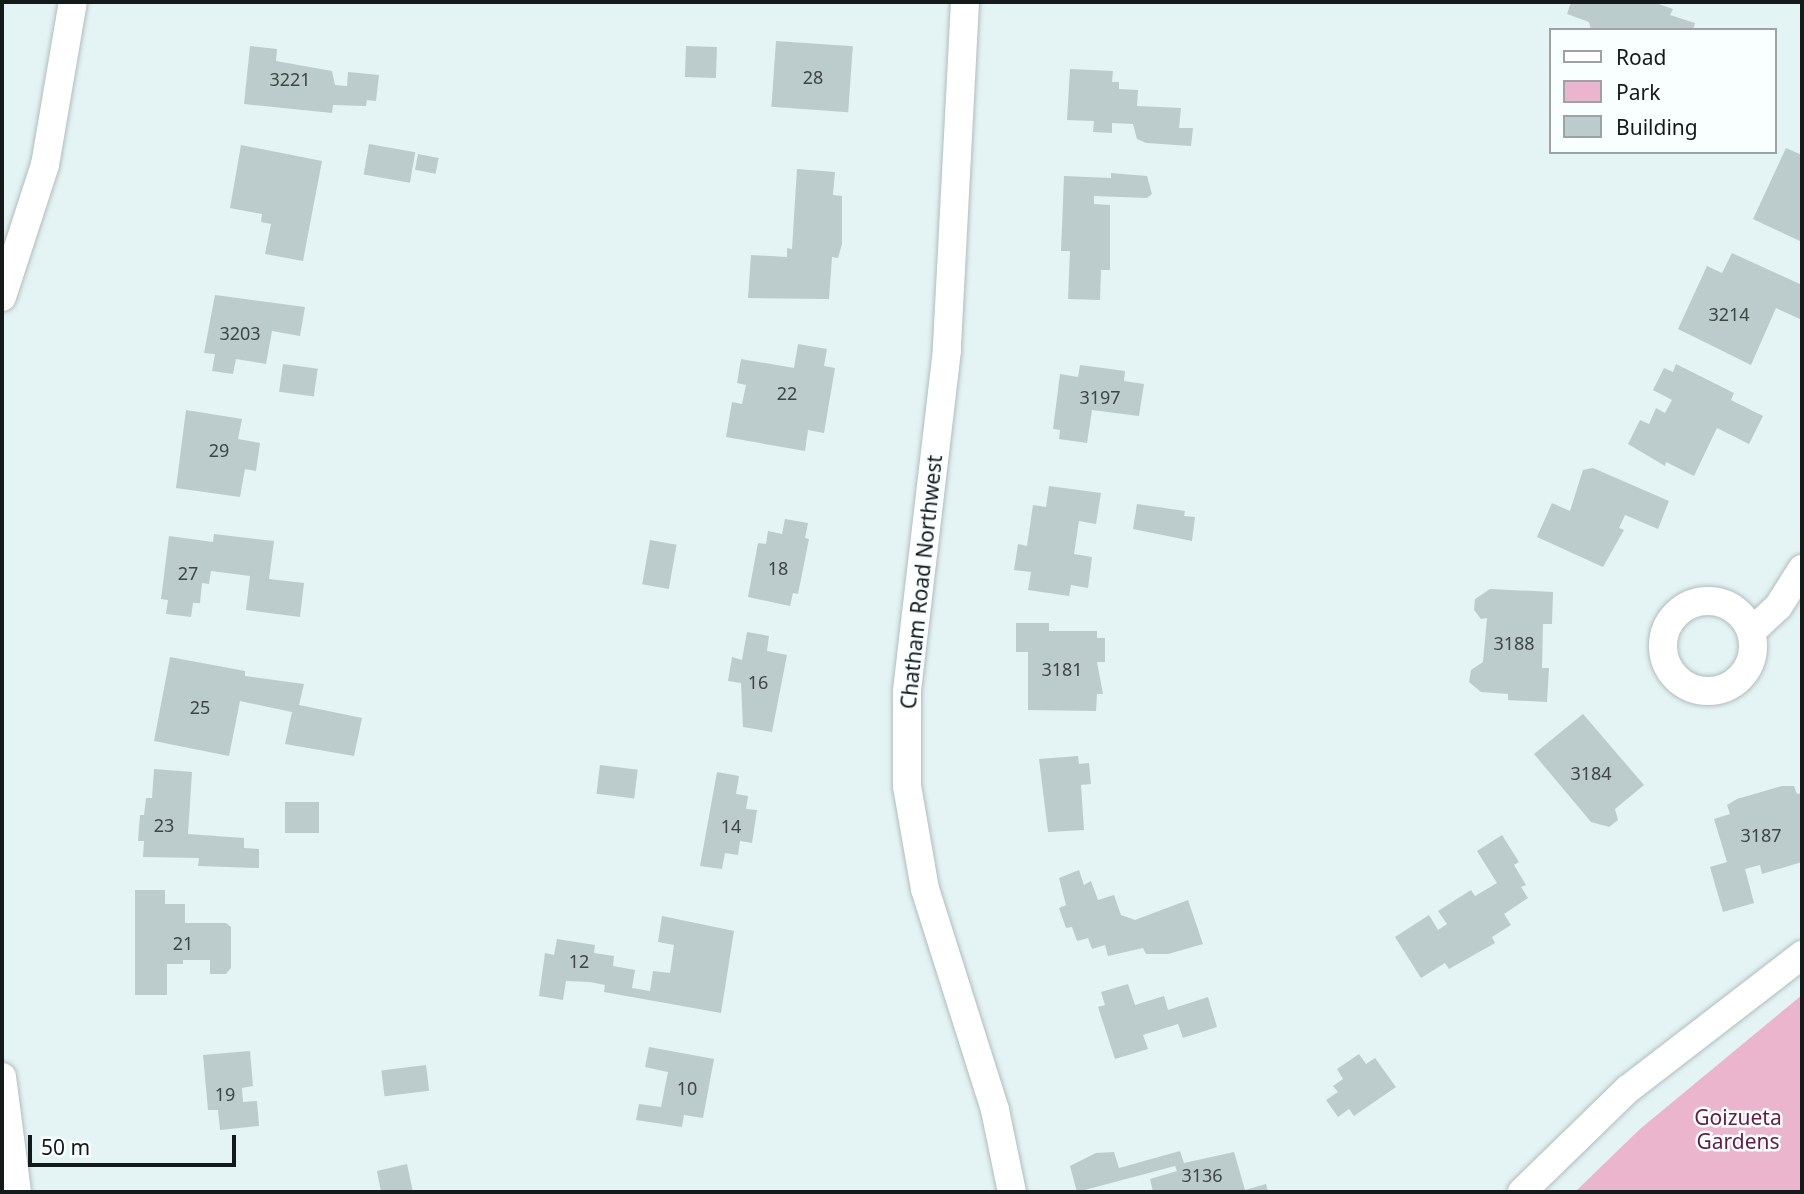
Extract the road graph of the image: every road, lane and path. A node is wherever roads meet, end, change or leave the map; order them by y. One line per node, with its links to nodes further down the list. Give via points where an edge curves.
1 (73, 2): 3 (street, via 45,165)
2 (965, 2): 9 (street, Chatham Road Northwest, via 947,350 907,692 907,786 925,889 995,1111)
3 (2, 297)
4 (1802, 569): 5 (street, via 1778,607)
5 (1752, 631)
6 (1802, 955): 10 (street, via 1628,1090)
7 (2, 1077): 8 (street)
8 (17, 1192)
9 (1012, 1192)
10 (1522, 1192)

